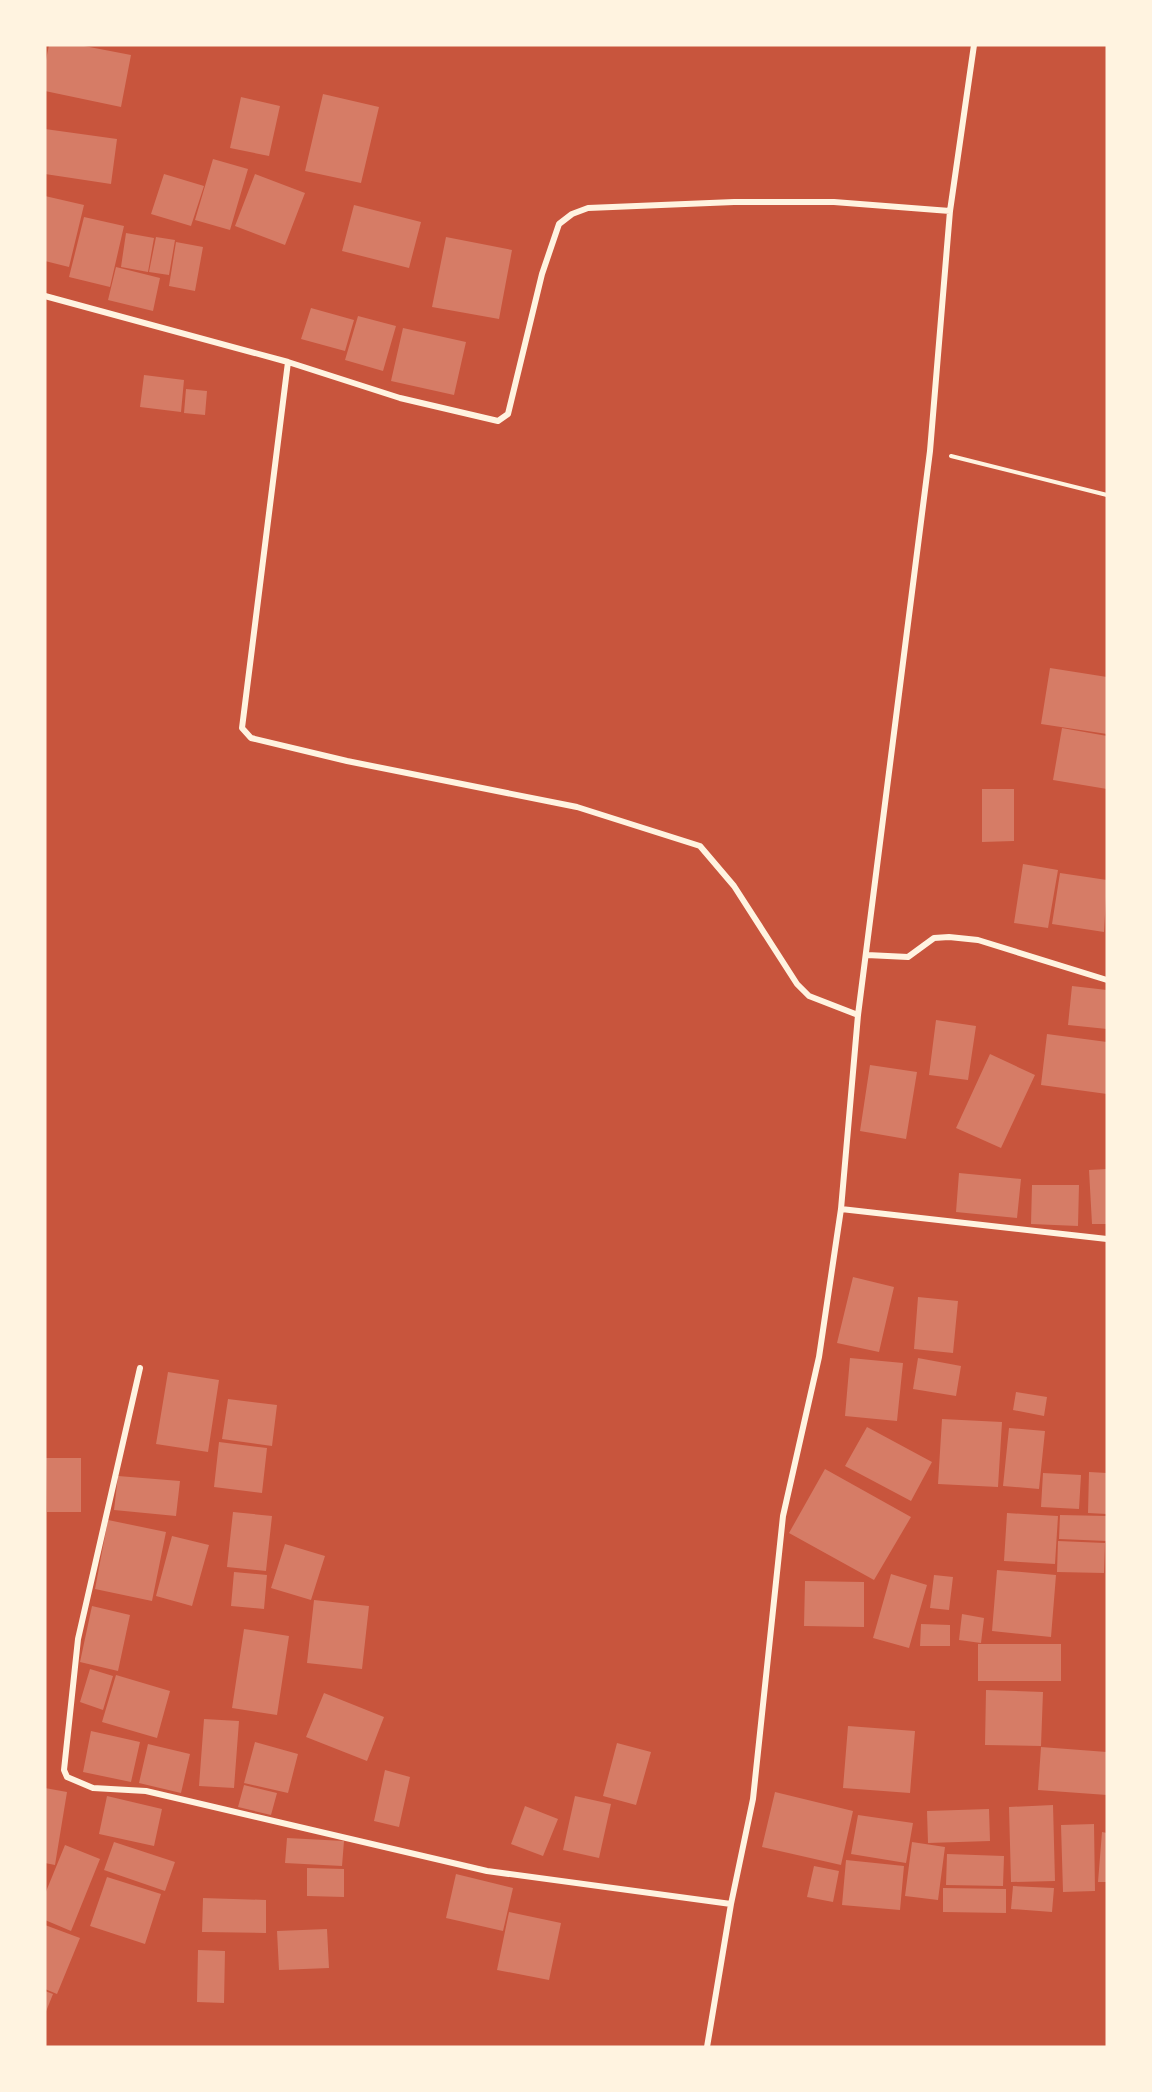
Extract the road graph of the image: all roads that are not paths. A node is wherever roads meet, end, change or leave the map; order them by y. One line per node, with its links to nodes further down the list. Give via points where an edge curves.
1 (974, 45): 2 (street)
2 (950, 211): 4 (street, via 834,202 735,202 588,208 572,214 559,224 542,274 508,414 498,421 400,398); 5 (street, via 930,451)
3 (45, 296): 4 (street)
4 (288, 362): 7 (street, via 247,674 242,728 245,734 347,761 577,807 700,846 734,886 797,984 809,996)
5 (867, 955): 6 (street, via 908,957 934,938 949,936 978,940); 7 (street)
6 (1107, 980)
7 (858, 1015): 8 (street)
8 (841, 1209): 9 (street); 11 (street, via 819,1357 783,1516 753,1799)
9 (1107, 1239)
10 (140, 1368): 11 (street, via 78,1639 64,1770 67,1776 93,1788 146,1791 487,1871)
11 (731, 1904): 12 (street)
12 (707, 2047)

